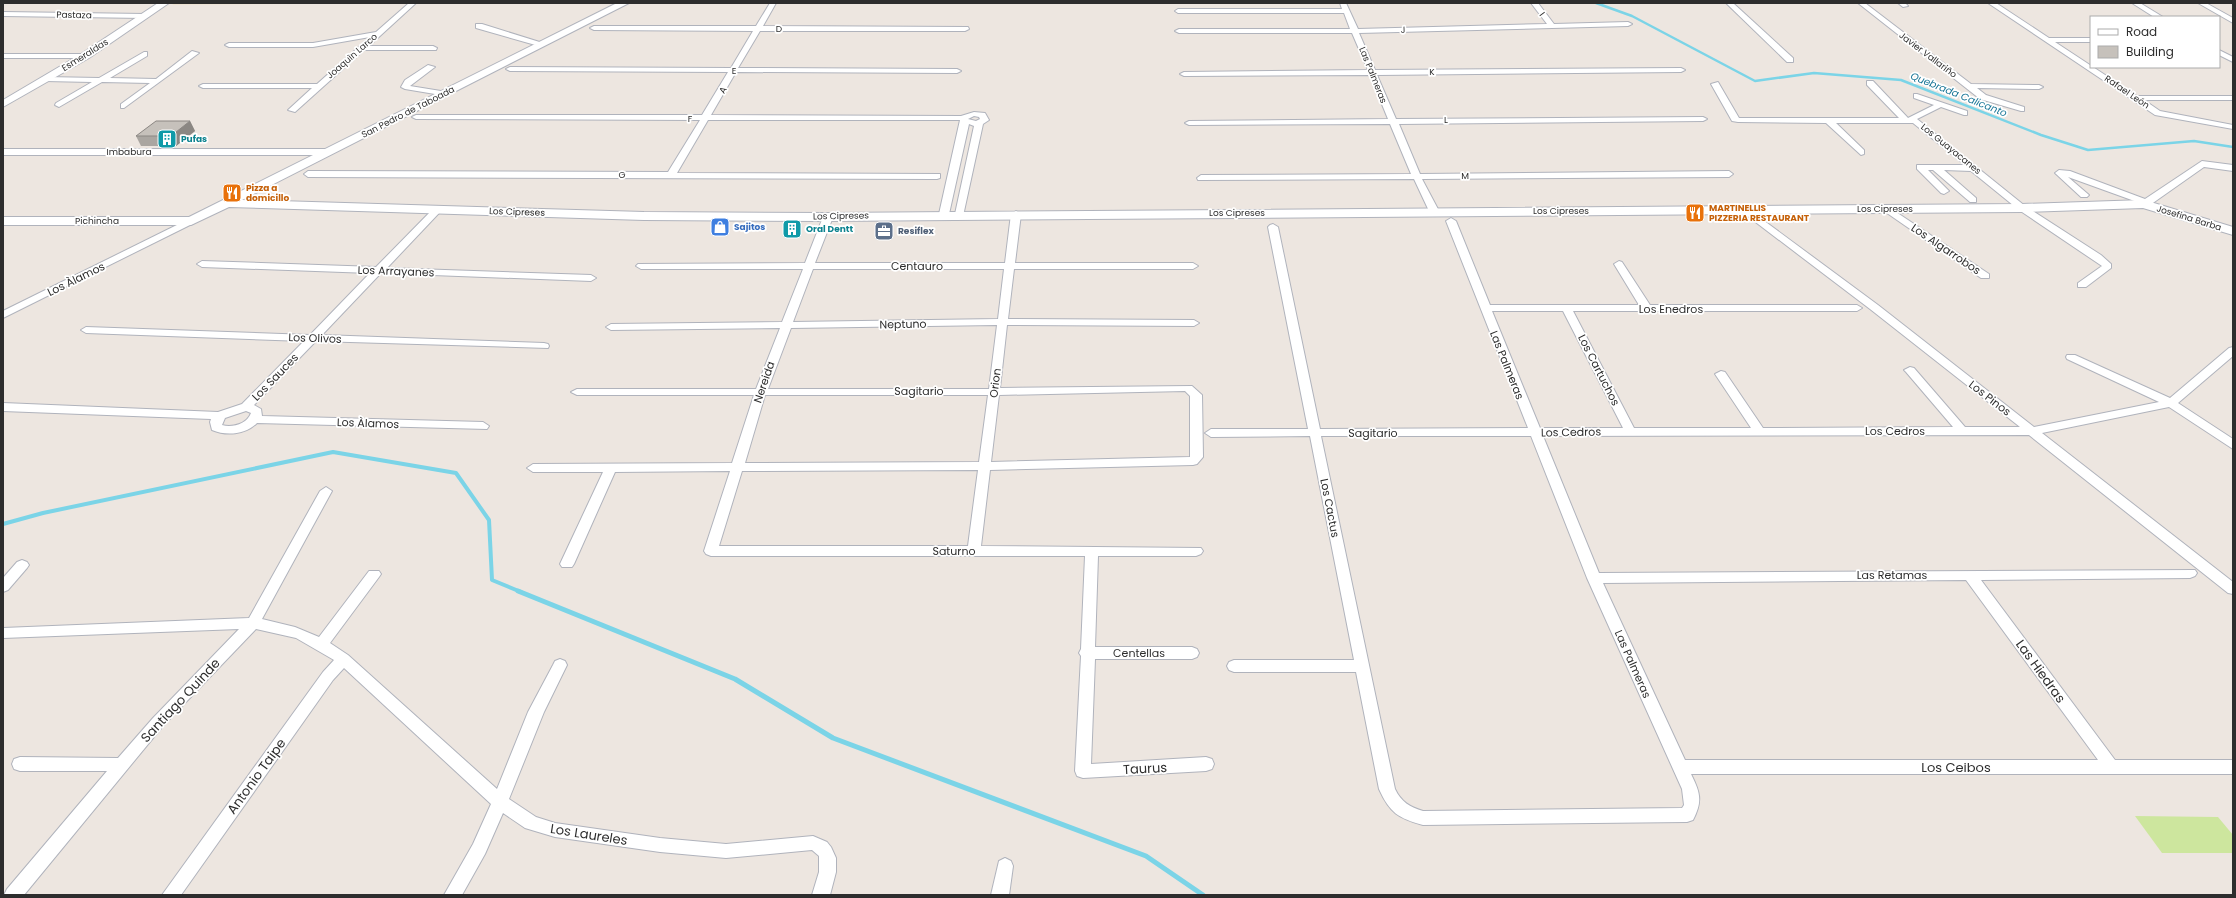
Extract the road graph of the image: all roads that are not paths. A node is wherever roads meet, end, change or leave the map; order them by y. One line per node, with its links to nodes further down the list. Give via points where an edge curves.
1 (164, 3): 15 (street, Esmeraldas)
2 (413, 3): 26 (street, Joaquìn Larco)
3 (624, 3): 29 (street, San Pedro de Taboada)
4 (773, 3): 22 (street, A)
5 (1343, 3): 13 (street, Las Palmeras)
6 (1534, 3): 19 (street, I)
7 (1729, 3): 38 (street)
8 (1861, 3): 56 (street, Javier Vallariño)
9 (1991, 3): 27 (street, Rafael León)
10 (2135, 3): 16 (street)
11 (2201, 3): 17 (street)
12 (1178, 11): 13 (street)
13 (1347, 11): 25 (street, Las Palmeras)
14 (3, 14): 15 (street, Pastaza)
15 (145, 16): 37 (street, Esmeraldas)
16 (2157, 16)
17 (2233, 21)
18 (1628, 24): 19 (street, J)
19 (1551, 25): 25 (street, J)
20 (479, 26): 29 (street)
21 (594, 28): 22 (street, D)
22 (757, 29): 23 (street, D); 44 (street, A)
23 (965, 29)
24 (1178, 31): 25 (street, J)
25 (1356, 31): 47 (street, Las Palmeras)
26 (378, 34): 30 (street, via 313,45); 31 (street, Joaquìn Larco)
27 (2048, 40): 28 (street); 41 (street, Rafael León)
28 (2090, 40)
29 (542, 44): 58 (street, San Pedro de Taboada)
30 (229, 45)
31 (361, 48): 32 (street); 55 (street, Joaquìn Larco)
32 (433, 48)
33 (195, 53): 51 (street)
34 (2220, 53): 39 (street)
35 (144, 54): 50 (street)
36 (3, 56): 37 (street)
37 (85, 56): 49 (street, Esmeraldas)
38 (1790, 60)
39 (2233, 60)
40 (431, 67): 58 (street, via 408,82 405,87)
41 (2090, 68)
42 (2090, 68): 60 (street, Rafael León)
43 (510, 69): 44 (street, E)
44 (734, 70): 46 (street, E); 70 (street, A)
45 (1681, 70): 47 (street, K)
46 (957, 71)
47 (1372, 73): 48 (street, K); 75 (street, Las Palmeras)
48 (1184, 74)
49 (46, 79): 50 (street); 62 (street, Esmeraldas)
50 (97, 81): 51 (street); 63 (street)
51 (158, 81): 65 (street)
52 (1870, 82): 74 (street)
53 (1715, 84): 73 (street, Los Guayacanes, via 1734,119)
54 (203, 86): 55 (street)
55 (318, 86): 67 (street, Joaquìn Larco)
56 (1969, 86): 57 (street); 66 (street, Javier Vallariño, via 1984,97)
57 (2039, 87)
58 (444, 94): 79 (street, San Pedro de Taboada)
59 (1917, 96): 64 (street)
60 (2136, 98): 61 (street); 77 (street, Rafael León, via 2163,115)
61 (2233, 98)
62 (3, 104)
63 (59, 105)
64 (1940, 105): 68 (street); 74 (street)
65 (124, 106)
66 (2021, 109)
67 (292, 110)
68 (1964, 113)
69 (416, 118): 70 (street, F)
70 (706, 119): 72 (street, F); 86 (street, A)
71 (1703, 119): 75 (street, L)
72 (964, 120): 100 (street); 101 (street, F, via 980,123)
73 (1828, 120): 74 (street, Los Guayacanes); 80 (street)
74 (1908, 120): 82 (street, Los Guayacanes, via 1922,124)
75 (1392, 121): 76 (street, L); 88 (street, Las Palmeras)
76 (1189, 123)
77 (2233, 127)
78 (3, 152): 79 (street, Imbabura)
79 (327, 152): 93 (street, San Pedro de Taboada)
80 (1861, 152)
81 (1934, 166): 82 (street); 90 (street, via 1920,167); 92 (street)
82 (1974, 168): 95 (street, Los Guayacanes)
83 (2233, 168): 94 (street, via 2202,164)
84 (308, 174): 86 (street, G)
85 (1728, 174): 88 (street, M)
86 (671, 176): 87 (street, G)
87 (937, 176)
88 (1417, 177): 89 (street, M); 99 (street, Las Palmeras)
89 (1201, 178)
90 (1944, 191)
91 (2084, 194): 94 (street, via 2059,173 2067,173)
92 (1973, 200)
93 (227, 203): 98 (street, Los Cipreses); 105 (street, San Pedro de Taboada)
94 (2145, 203): 95 (street, Los Cipreses); 108 (street, Josefina Barba)
95 (2022, 208): 97 (street, Los Cipreses); 118 (street, Los Guayacanes, via 2108,266)
96 (1744, 209): 97 (street, Los Cipreses); 99 (street, Los Cipreses); 148 (street, Los Pinos, via 1874,307)
97 (1887, 209): 116 (street, Los Algarrobos)
98 (437, 210): 103 (street, Los Cipreses, via 644,216); 115 (street, Los Sauces)
99 (1434, 211): 102 (street, Los Cipreses)
100 (944, 214): 101 (street, Los Cipreses); 103 (street, Los Cipreses)
101 (960, 214): 102 (street, Los Cipreses)
102 (1016, 214): 113 (street, Orion)
103 (828, 216): 112 (street, Nereida)
104 (3, 221): 105 (street, Pichincha)
105 (191, 221): 123 (street, Los Àlamos)
106 (1451, 221): 119 (street, Las Palmeras)
107 (1273, 227): 150 (street, Los Cactus)
108 (2233, 231)
109 (202, 264): 115 (street, Los Arrayanes)
110 (1619, 264): 122 (street)
111 (640, 266): 112 (street, Centauro)
112 (808, 266): 113 (street, Centauro); 126 (street, Nereida)
113 (1010, 266): 114 (street, Centauro); 124 (street, Orion)
114 (1193, 266)
115 (380, 270): 117 (street, Los Arrayanes); 129 (street, Los Sauces)
116 (1985, 276)
117 (591, 278)
118 (2082, 285)
119 (1485, 308): 121 (street, Los Enedros); 147 (street, Las Palmeras)
120 (1857, 308): 122 (street, Los Enedros)
121 (1567, 309): 122 (street, Los Enedros); 144 (street, Los Cartuchos)
122 (1647, 309)
123 (3, 315)
124 (1003, 322): 125 (street, Neptuno); 126 (street, Neptuno); 137 (street, Orion)
125 (1194, 323)
126 (784, 326): 127 (street, Neptuno); 135 (street, Nereida)
127 (611, 327)
128 (86, 330): 129 (street, Los Olivos)
129 (313, 338): 130 (street, Los Olivos); 140 (street, Los Sauces)
130 (544, 346)
131 (2233, 350): 138 (street, Los Cedros)
132 (2071, 357): 138 (street)
133 (1910, 370): 146 (street)
134 (1721, 374): 145 (street)
135 (760, 391): 136 (street, Sagitario); 137 (street, Sagitario); 152 (street, Nereida)
136 (577, 392)
137 (994, 392): 153 (street, Orion); 153 (street, Sagitario, via 1188,388 1196,394 1197,457 1193,461)
138 (2171, 403): 148 (street, Los Cedros); 151 (street)
139 (3, 407): 141 (street)
140 (246, 407): 141 (street); 142 (street, via 257,412)
141 (220, 416): 142 (street, via 215,424 224,430 237,429)
142 (254, 420): 143 (street, Los Àlamos)
143 (483, 426)
144 (1630, 431): 145 (street, Los Cedros); 147 (street, Los Cedros)
145 (1759, 431): 146 (street, Los Cedros)
146 (1962, 431): 148 (street, Los Cedros)
147 (1534, 432): 150 (street, Sagitario); 166 (street, Las Palmeras)
148 (2032, 432): 168 (street, Los Pinos)
149 (1211, 433): 150 (street, Sagitario)
150 (1315, 433): 177 (street, Los Cactus)
151 (2233, 445)
152 (736, 466): 153 (street); 154 (street); 160 (street, Nereida)
153 (984, 466): 157 (street, Orion)
154 (611, 467): 155 (street); 161 (street)
155 (533, 468)
156 (326, 491): 169 (street, Santiago Quinde)
157 (974, 551): 158 (street, Saturno); 160 (street, Saturno)
158 (1092, 551): 159 (street, Saturno); 172 (street)
159 (1196, 551)
160 (711, 552)
161 (568, 564)
162 (22, 565): 167 (street)
163 (2190, 572): 165 (street, Las Retamas)
164 (374, 574): 171 (street)
165 (1970, 575): 166 (street, Las Retamas); 183 (street, Las Hiedras)
166 (1594, 578): 181 (street, Las Palmeras)
167 (3, 587)
168 (2233, 589)
169 (253, 623): 170 (street, Los Laureles); 171 (street, Los Laureles, via 279,626); 180 (street, Santiago Quinde, via 158,722)
170 (3, 633)
171 (322, 644): 174 (street, Los Laureles)
172 (1086, 653): 173 (street, Centellas); 179 (street, Taurus, via 1083,771)
173 (1192, 653)
174 (343, 659): 185 (street, Los Laureles); 188 (street, Antonio Taipe, via 328,676)
175 (560, 665): 185 (street, via 536,712)
176 (1234, 666): 177 (street)
177 (1362, 666): 184 (street, Los Cactus)
178 (20, 764): 180 (street)
179 (1206, 764)
180 (122, 765): 187 (street, Santiago Quinde)
181 (1679, 767): 183 (street, Los Ceibos); 184 (street, Las Palmeras, via 1692,800 1690,811 1687,815 1680,816 1423,818 1407,814 1395,807)
182 (2233, 767): 183 (street, Los Ceibos)
183 (2112, 768)
184 (1387, 789)
185 (500, 802): 189 (street, via 479,849); 190 (street, Los Laureles, via 531,823 555,830 660,845 726,851 813,843 821,845 829,856)
186 (1006, 866): 191 (street)
187 (11, 893)
188 (171, 895)
189 (453, 895)
190 (821, 895)
191 (1000, 895)

